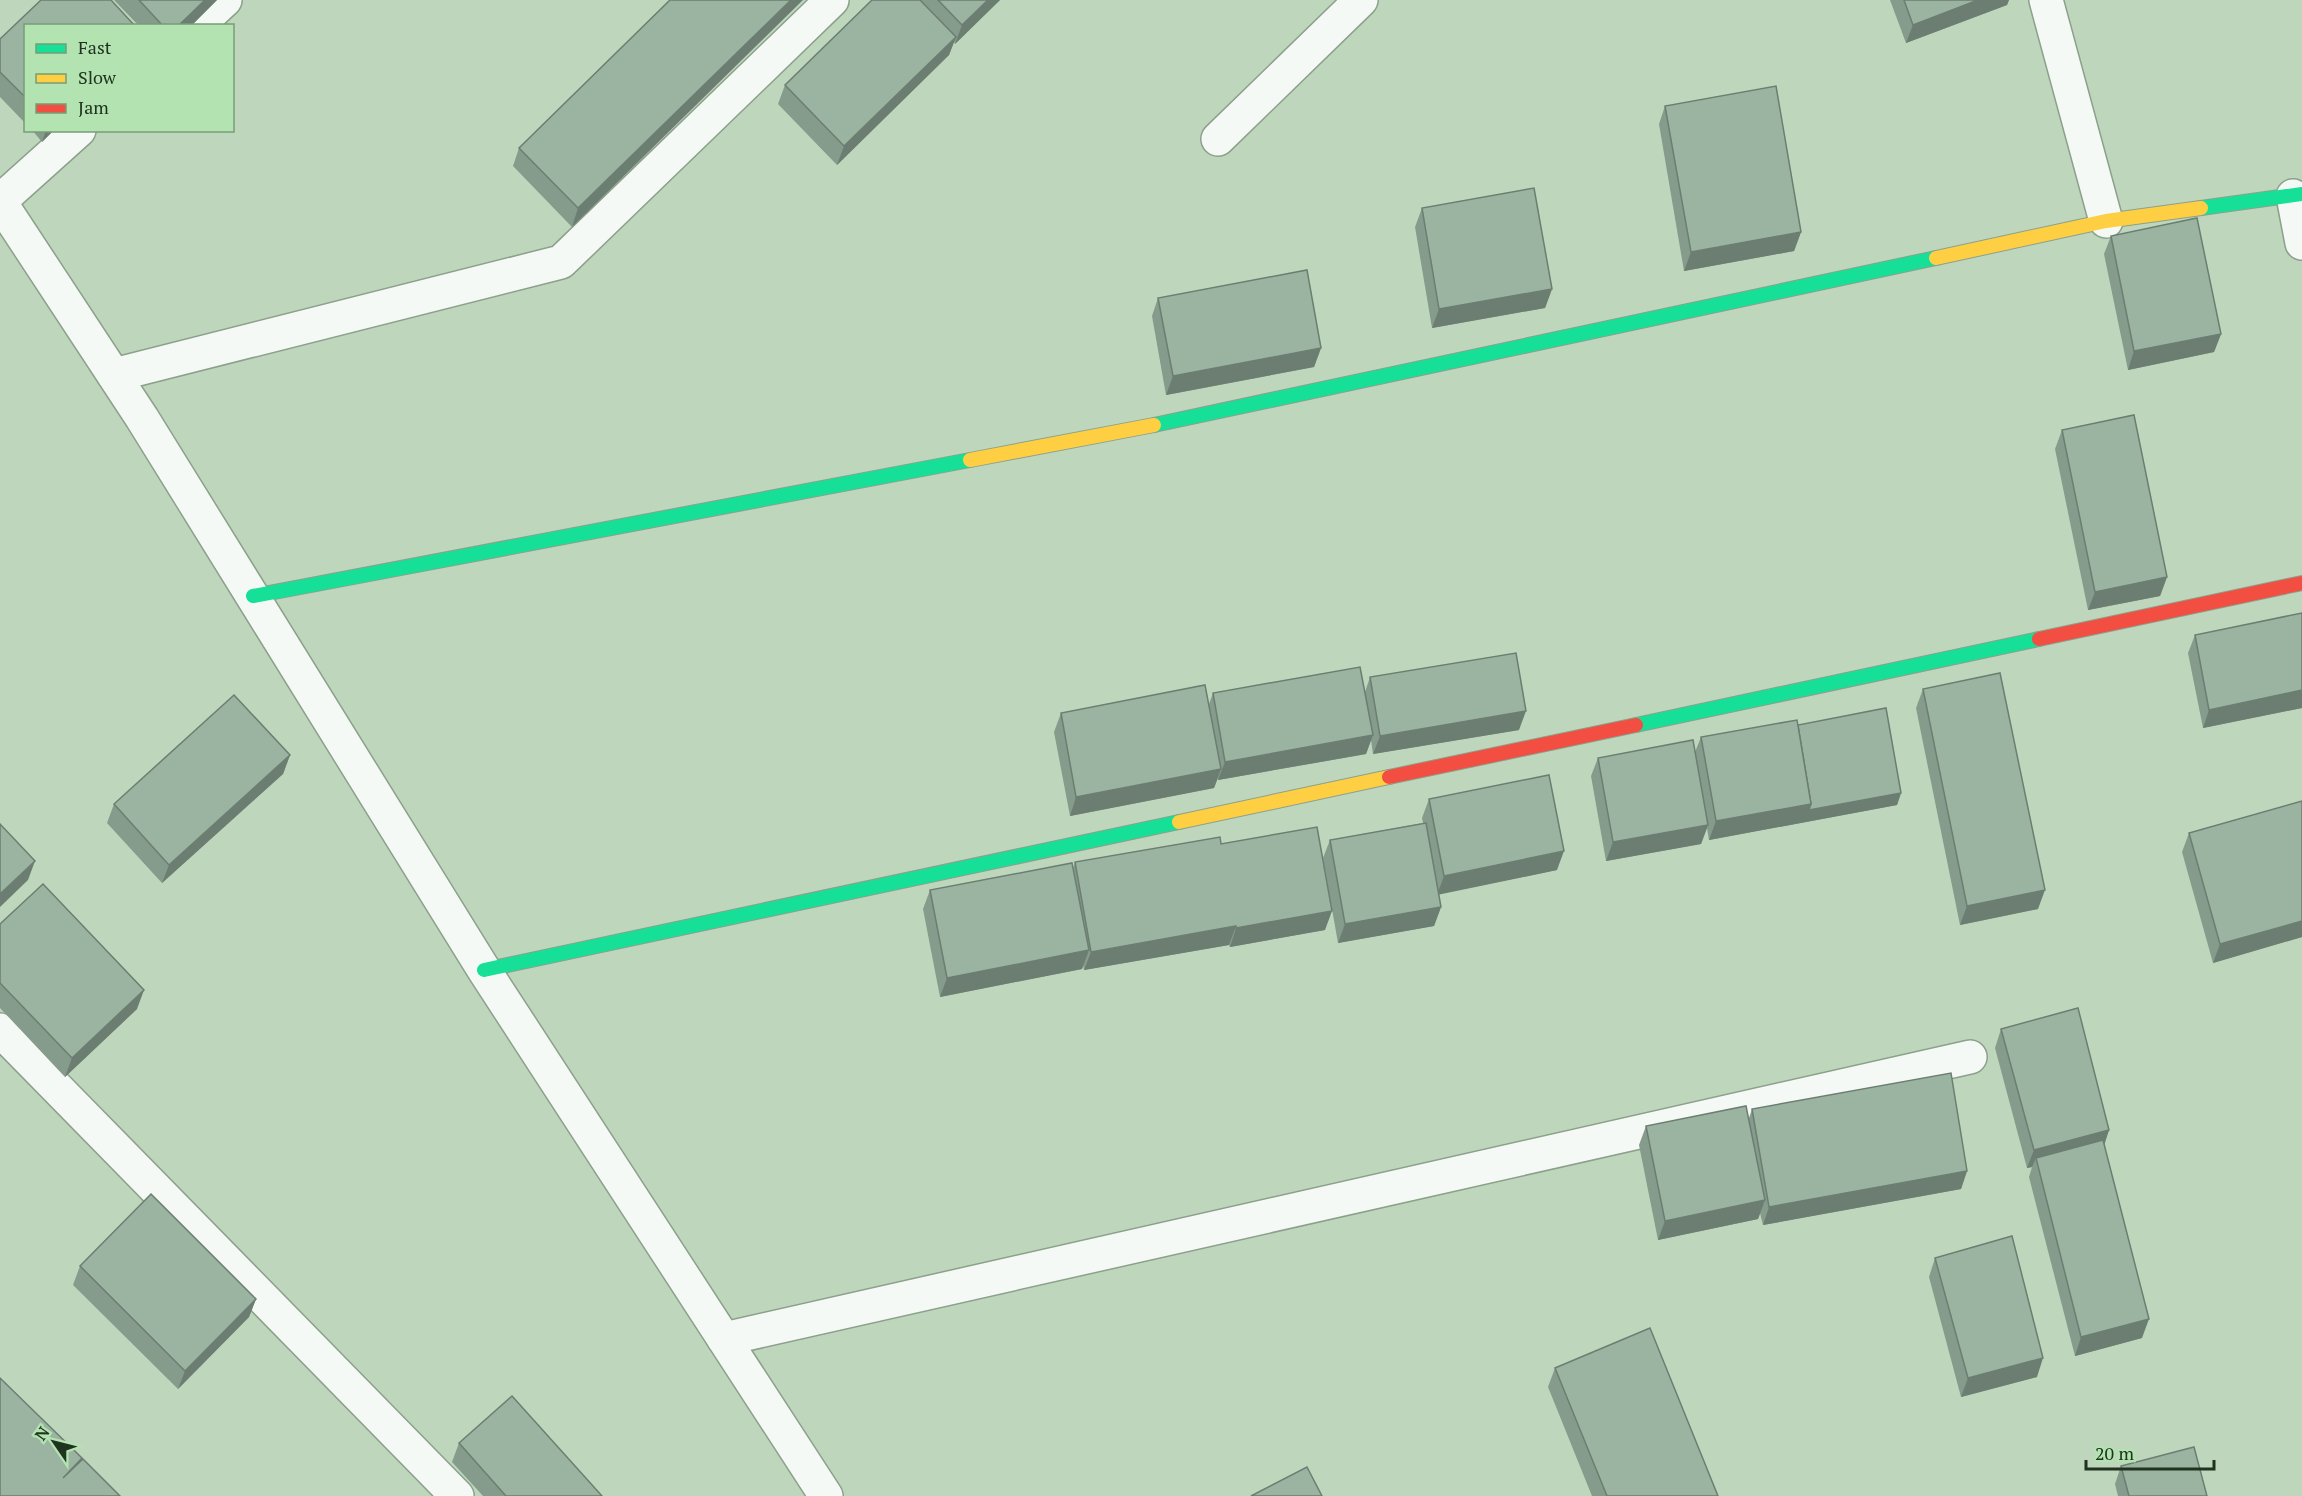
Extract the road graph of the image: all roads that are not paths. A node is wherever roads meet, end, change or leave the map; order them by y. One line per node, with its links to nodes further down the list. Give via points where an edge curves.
1 (225, 0): 5 (street)
2 (832, 0): 12 (street, via 561,262)
3 (1362, 0): 7 (street)
4 (2046, 0): 10 (street)
5 (199, 24)
6 (77, 132): 9 (street)
7 (1218, 139)
8 (2298, 195): 10 (street); 11 (street)
9 (0, 201): 12 (street)
10 (2106, 221): 14 (street, via 1191,418)
11 (2302, 243)
12 (114, 375): 14 (street)
13 (2302, 583): 15 (street)
14 (253, 596): 15 (street)
15 (484, 970): 18 (street)
16 (0, 1030): 19 (street)
17 (1970, 1057): 18 (street)
18 (724, 1339): 20 (street)
19 (457, 1496)
20 (826, 1496)

